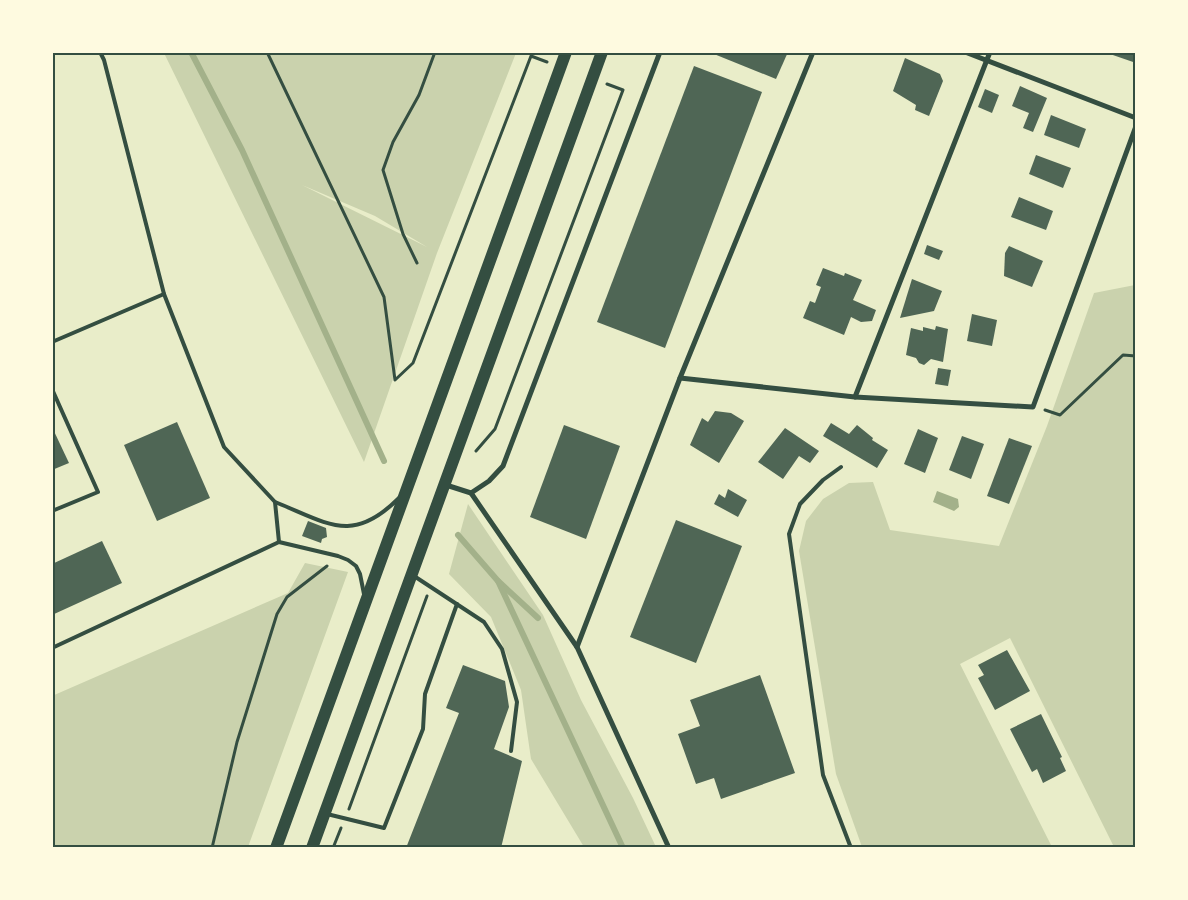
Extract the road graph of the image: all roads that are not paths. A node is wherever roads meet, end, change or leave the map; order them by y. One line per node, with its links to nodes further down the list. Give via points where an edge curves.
1 (100, 52): 11 (lane)
2 (566, 52): 18 (main road)
3 (602, 52): 17 (main road)
4 (660, 52): 19 (street, via 503,466)
5 (812, 52): 13 (street)
6 (965, 52): 8 (street)
7 (990, 52): 8 (street)
8 (987, 61): 9 (street); 15 (street)
9 (1136, 118)
10 (1136, 126): 15 (street, via 1033,407)
11 (164, 294): 12 (lane); 20 (lane, via 224,447)
12 (52, 342)
13 (680, 378): 15 (street); 26 (street)
14 (52, 389): 21 (lane, via 98,492)
15 (855, 396)
16 (841, 467): 33 (lane, via 800,504 789,534 823,775)
17 (445, 485): 19 (street); 23 (main road)
18 (406, 491): 20 (lane, via 380,515 351,527 338,526); 24 (main road)
19 (471, 493): 26 (street)
20 (275, 502): 22 (lane)
21 (52, 510)
22 (279, 542): 24 (lane, via 338,556 356,566); 27 (lane)
23 (413, 575): 25 (lane); 29 (main road)
24 (365, 601): 31 (main road)
25 (457, 604): 28 (lane, via 484,622 502,650 517,702); 29 (lane, via 425,694 423,729 384,828)
26 (577, 647): 32 (street)
27 (52, 648)
28 (511, 751)
29 (325, 813): 30 (main road)
30 (315, 847)
31 (276, 848)
32 (670, 848)
33 (851, 848)

